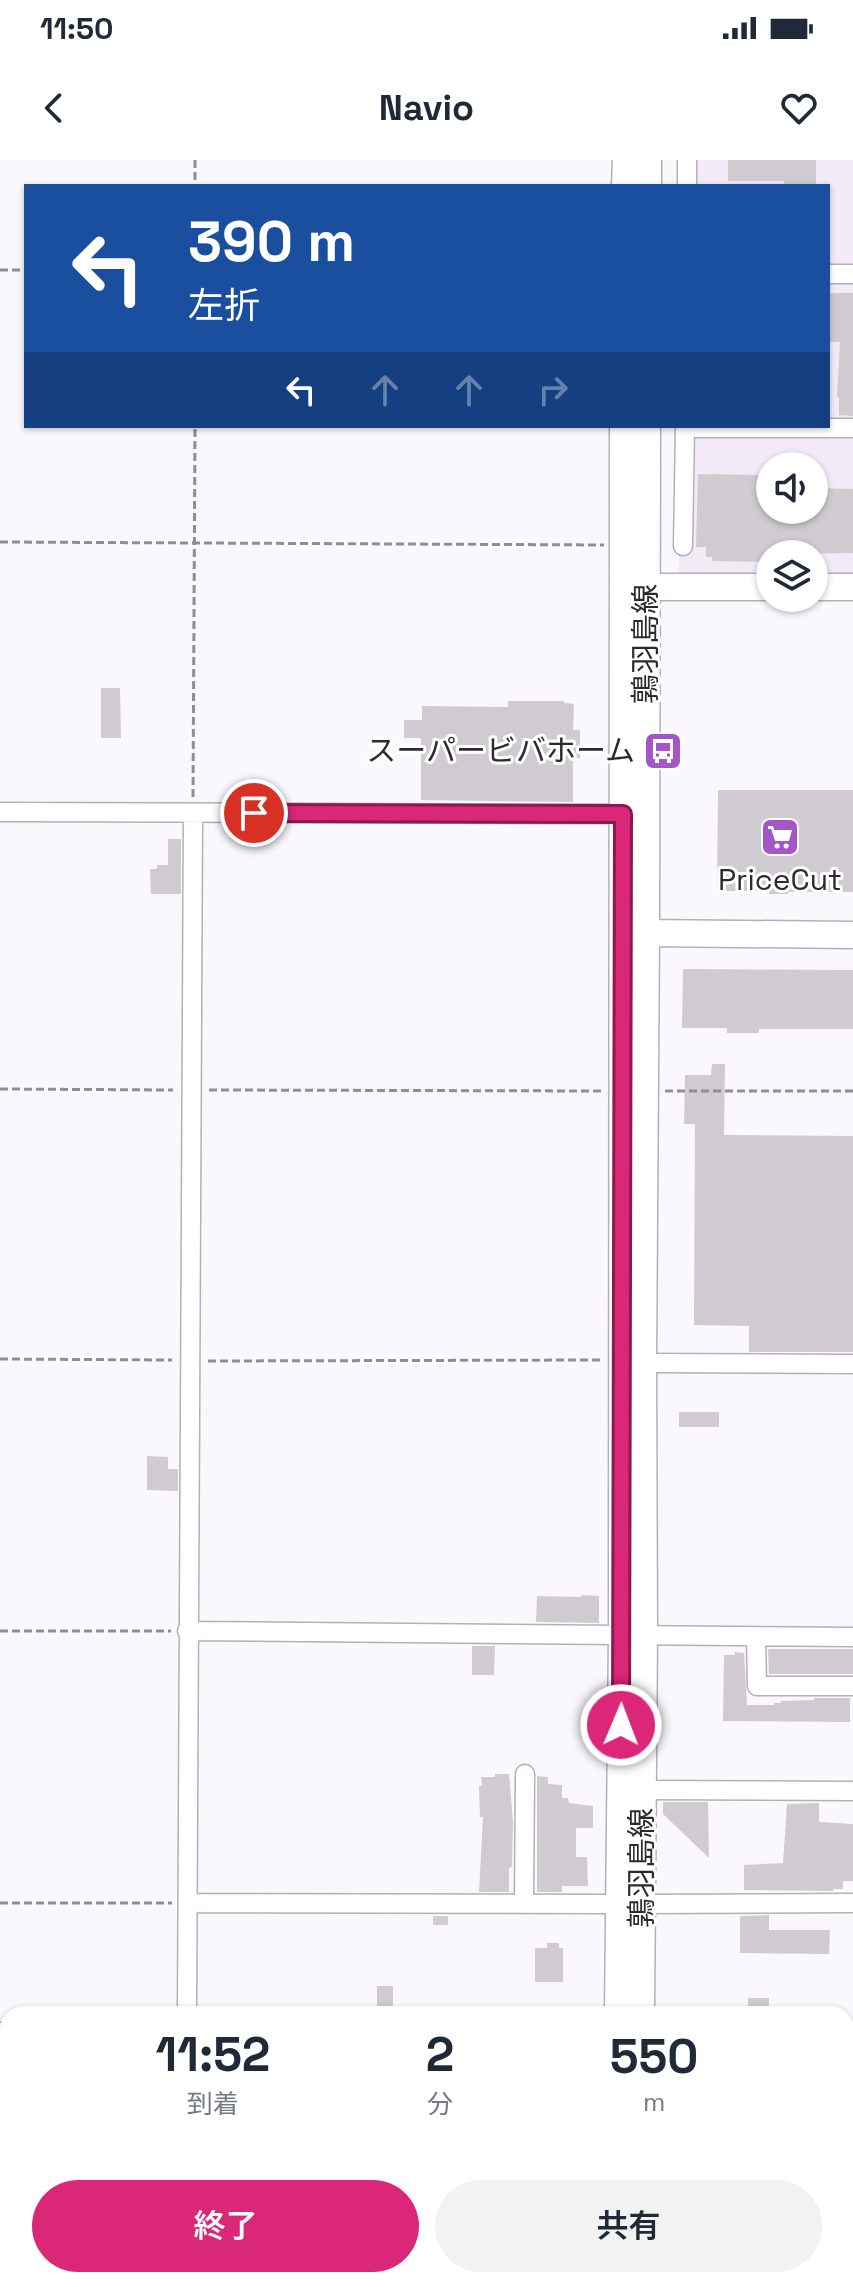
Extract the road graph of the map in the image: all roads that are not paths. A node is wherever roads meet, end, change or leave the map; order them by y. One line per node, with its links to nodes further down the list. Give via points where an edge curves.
1 (626, 160): 4 (main road)
2 (648, 160): 5 (main road)
3 (687, 160): 6 (street)
4 (625, 184)
5 (648, 184)
6 (687, 184)
7 (830, 274): 8 (street)
8 (853, 274)
9 (623, 428): 15 (main road, via 622,545)
10 (647, 428): 15 (main road, 鶉羽島線)
11 (685, 428): 14 (street)
12 (830, 428): 13 (street)
13 (853, 428)
14 (683, 546)
15 (635, 587): 16 (main road); 21 (main road); 22 (main road, 鶉羽島線)
16 (756, 587)
17 (828, 587): 18 (main road)
18 (853, 587)
19 (0, 812): 20 (street)
20 (193, 813): 21 (street); 27 (street)
21 (623, 814): 24 (main road)
22 (646, 933): 23 (main road); 24 (main road, 鶉羽島線)
23 (853, 935)
24 (633, 1091): 25 (main road, 鶉羽島線)
25 (632, 1362): 26 (street); 28 (main road, 鶉羽島線)
26 (853, 1364)
27 (187, 1631): 28 (street); 35 (street)
28 (633, 1635): 29 (street); 33 (main road, 鶉羽島線); 38 (main road)
29 (756, 1636): 30 (street); 31 (street, via 757,1686)
30 (853, 1637)
31 (853, 1686)
32 (525, 1774): 37 (street)
33 (643, 1790): 34 (street); 38 (main road, 鶉羽島線)
34 (853, 1791)
35 (188, 1903): 37 (street); 39 (street)
36 (853, 1903): 38 (street)
37 (524, 1904): 38 (street)
38 (630, 1904): 40 (main road); 41 (main road, 鶉羽島線)
39 (187, 2006)
40 (619, 2006)
41 (640, 2006)

